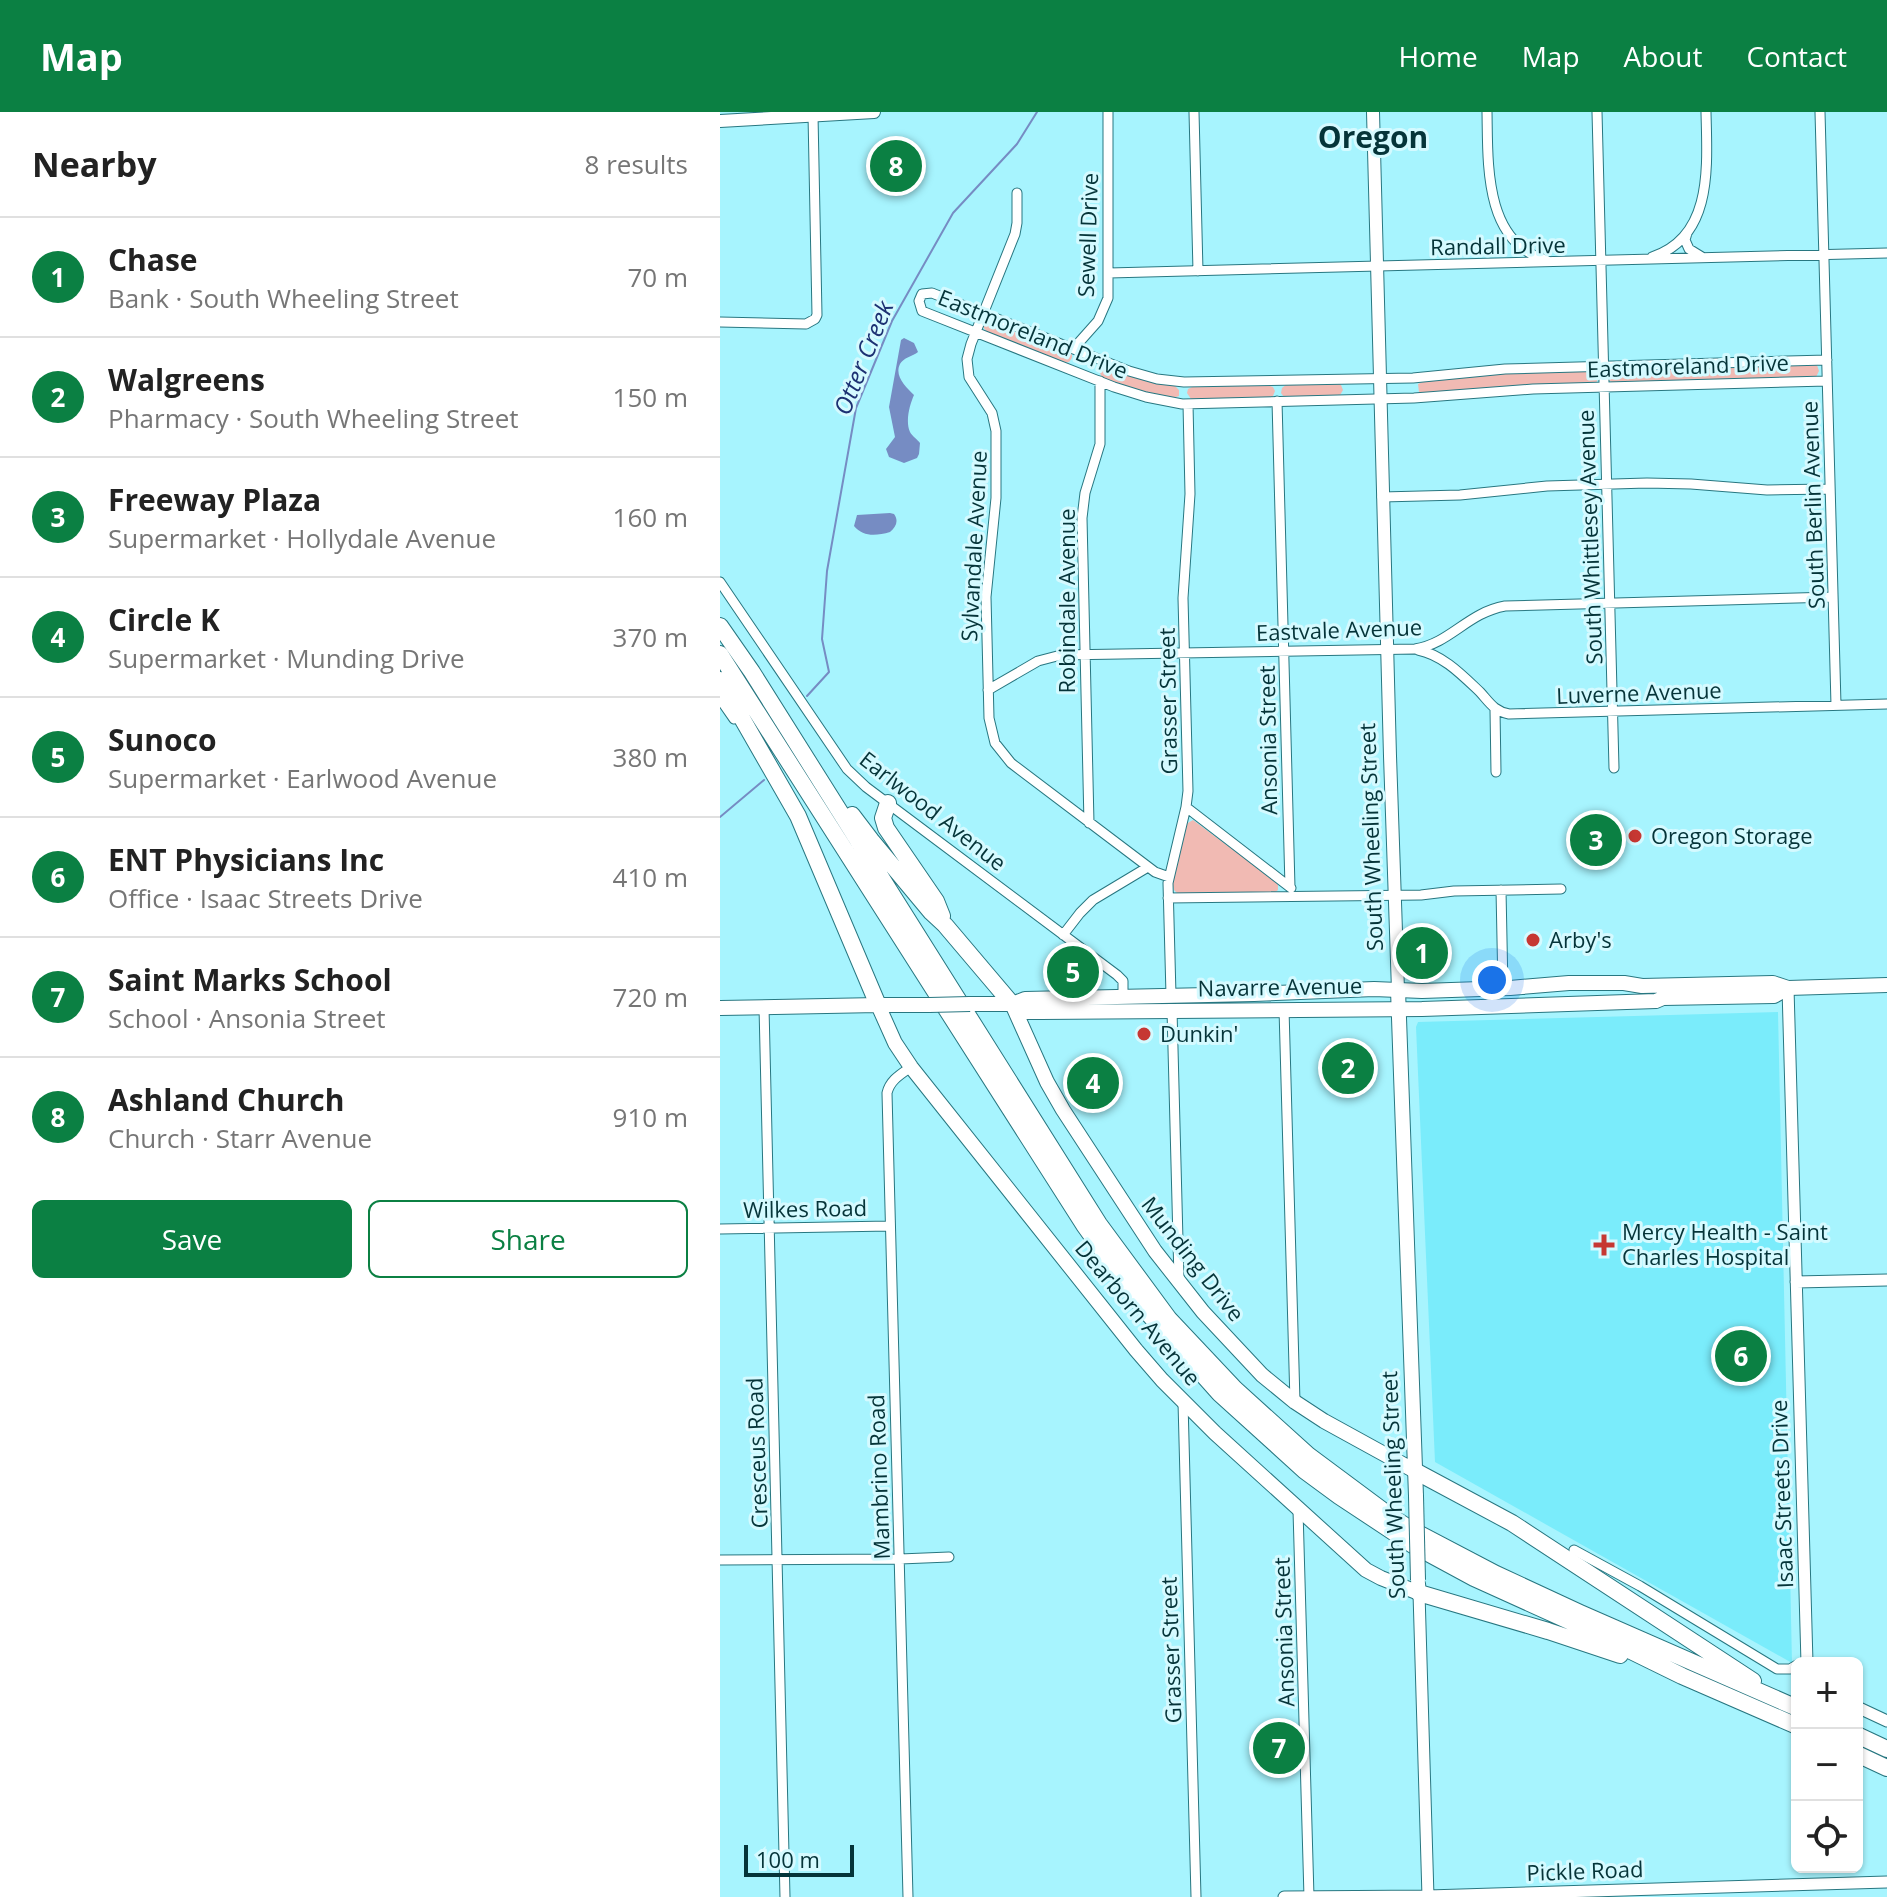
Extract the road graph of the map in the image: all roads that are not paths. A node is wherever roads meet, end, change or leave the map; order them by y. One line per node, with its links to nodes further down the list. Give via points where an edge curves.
1 (874, 112): 9 (main road)
2 (1108, 112): 23 (street, Sewell Drive)
3 (1194, 112): 22 (street)
4 (1373, 112): 21 (main road, South Wheeling Street)
5 (1487, 112): 13 (street, via 1490,188)
6 (1597, 112): 18 (street, South Whittlesey Avenue)
7 (1706, 112): 12 (street, via 1706,184)
8 (1820, 112): 15 (street, South Berlin Avenue)
9 (813, 115): 10 (main road); 25 (street, via 815,319 806,324)
10 (720, 121)
11 (1017, 193): 24 (street, Sylvandale Avenue, via 1016,229)
12 (1688, 230): 16 (street, via 1689,249); 17 (street, via 1669,250)
13 (1512, 236): 19 (street, via 1528,253); 20 (street, via 1514,251)
14 (1887, 253): 15 (street, Randall Drive)
15 (1823, 255): 16 (street, Randall Drive); 29 (street, South Berlin Avenue)
16 (1705, 258): 17 (street, Randall Drive)
17 (1642, 260): 18 (street, Randall Drive)
18 (1600, 261): 19 (street, Randall Drive); 30 (street, South Whittlesey Avenue)
19 (1554, 262): 20 (street, Randall Drive)
20 (1499, 264): 21 (street, Randall Drive)
21 (1377, 267): 22 (street, Randall Drive); 33 (main road, South Wheeling Street)
22 (1198, 271): 23 (street, Randall Drive)
23 (1109, 273): 27 (street, Sewell Drive, via 1101,316)
24 (983, 313): 26 (street, Sylvandale Avenue); 26 (street, Eastmoreland Drive, via 932,293 920,297 922,311); 27 (street, Eastmoreland Drive)
25 (720, 322)
26 (976, 332): 31 (street, Eastmoreland Drive); 59 (street, Sylvandale Avenue, via 968,352 968,373 992,413 996,431 996,502 986,590)
27 (1076, 349): 28 (street, Eastmoreland Drive); 31 (street, Sewell Drive)
28 (1100, 359): 34 (street); 37 (street, Eastmoreland Drive, via 1150,377)
29 (1827, 360): 30 (street, Eastmoreland Drive); 36 (street, South Berlin Avenue)
30 (1603, 366): 32 (street, Eastmoreland Drive); 39 (street, South Whittlesey Avenue)
31 (1071, 370): 34 (street, Eastmoreland Drive)
32 (1413, 378): 33 (street, Eastmoreland Drive); 40 (street)
33 (1380, 379): 35 (street, Eastmoreland Drive); 41 (main road, South Wheeling Street)
34 (1096, 380): 44 (street, Eastmoreland Drive); 57 (street, Robindale Avenue, via 1100,444 1082,518)
35 (1346, 380): 38 (street, Eastmoreland Drive); 42 (street)
36 (1827, 381): 39 (street, Eastmoreland Drive); 46 (street, South Berlin Avenue)
37 (1184, 382): 38 (street, Eastmoreland Drive); 44 (street, Grasser Street)
38 (1278, 382): 43 (street, Ansonia Street)
39 (1604, 386): 40 (street, Eastmoreland Drive); 45 (street, South Whittlesey Avenue)
40 (1414, 398): 41 (street, Eastmoreland Drive)
41 (1380, 399): 42 (street, Eastmoreland Drive); 47 (main road, South Wheeling Street)
42 (1347, 400): 43 (street, Eastmoreland Drive)
43 (1278, 401): 44 (street, Eastmoreland Drive); 54 (street, Ansonia Street)
44 (1185, 404): 55 (street, Grasser Street, via 1190,473)
45 (1606, 484): 46 (street); 47 (street); 50 (street, South Whittlesey Avenue)
46 (1830, 489): 49 (street, South Berlin Avenue)
47 (1382, 497): 53 (main road, South Wheeling Street)
48 (720, 582): 69 (street, Earlwood Avenue, via 847,769)
49 (1833, 597): 50 (street, Eastvale Avenue); 62 (street, South Berlin Avenue)
50 (1609, 603): 52 (street, Eastvale Avenue, via 1498,608); 64 (street, South Whittlesey Avenue)
51 (720, 626): 65 (highway)
52 (1415, 649): 53 (street, Eastvale Avenue); 63 (street, via 1444,660)
53 (1387, 650): 54 (street, Eastvale Avenue); 77 (main road, South Wheeling Street)
54 (1284, 652): 55 (street, Eastvale Avenue); 74 (street, Ansonia Street)
55 (1184, 653): 57 (street, Eastvale Avenue); 70 (street, Grasser Street)
56 (720, 654): 119 (highway, via 1084,1225 1145,1310 1219,1393 1305,1471 1413,1545)
57 (1085, 654): 59 (street, Eastvale Avenue, via 1042,659); 71 (street, Robindale Avenue)
58 (720, 680): 68 (highway)
59 (988, 690): 71 (street, Sylvandale Avenue, via 990,726 1003,755)
60 (720, 699): 68 (street)
61 (1887, 704): 62 (street, Luverne Avenue)
62 (1836, 705): 64 (street, Luverne Avenue)
63 (1495, 710): 64 (street, Luverne Avenue); 67 (street)
64 (1612, 712): 66 (street, South Whittlesey Avenue)
65 (784, 724): 80 (highway, via 871,840); 121 (highway, via 1099,1224 1169,1319 1235,1389 1308,1455 1412,1530 1566,1607)
66 (1614, 768)
67 (1496, 772)
68 (775, 776): 93 (highway, via 804,828)
69 (888, 803): 80 (highway, via 886,828 936,901); 81 (street, Earlwood Avenue)
70 (1186, 807): 73 (street, Grasser Street); 74 (street)
71 (1089, 823): 72 (street, Sylvandale Avenue)
72 (1148, 867): 73 (street, Sylvandale Avenue); 81 (street, via 1093,900)
73 (1169, 877): 79 (street, Grasser Street)
74 (1290, 887): 78 (street)
75 (1561, 889): 76 (street)
76 (1501, 890): 77 (street); 86 (street)
77 (1395, 895): 78 (street); 87 (main road, South Wheeling Street)
78 (1303, 897): 79 (street)
79 (1168, 898): 90 (street, Grasser Street)
80 (945, 925): 91 (highway)
81 (1063, 935): 92 (street, Earlwood Avenue, via 1122,979)
82 (1616, 983): 83 (main road, Navarre Avenue); 86 (main road, Navarre Avenue); 94 (main road, via 1612,994 1535,998)
83 (1722, 984): 85 (main road, Navarre Avenue, via 1773,983); 89 (main road, via 1669,991)
84 (1887, 985): 85 (main road, Navarre Avenue)
85 (1788, 988): 89 (main road, Navarre Avenue, via 1774,996); 105 (street, Isaac Streets Drive)
86 (1503, 989): 87 (main road, Navarre Avenue)
87 (1398, 990): 90 (main road, Navarre Avenue); 97 (main road, South Wheeling Street)
88 (1143, 995): 90 (main road, Navarre Avenue); 92 (main road, Navarre Avenue); 99 (main road, via 1117,1003 1065,1004)
89 (1663, 998): 94 (main road, Navarre Avenue)
90 (1171, 1000): 92 (main road, Navarre Avenue); 98 (main road, Navarre Avenue); 106 (street, Grasser Street)
91 (1012, 1004): 92 (main road, Navarre Avenue, via 1025,999); 93 (main road, Navarre Avenue, bridge); 99 (main road, Navarre Avenue, via 1025,1012); 106 (main road, Munding Drive, via 1063,1110)
92 (1123, 1004): 99 (main road, Navarre Avenue)
93 (878, 1005): 95 (main road, Navarre Avenue); 100 (main road, Dearborn Avenue)
94 (1510, 1006): 97 (main road, Navarre Avenue)
95 (764, 1007): 96 (main road, Navarre Avenue); 102 (street, Cresceus Road)
96 (720, 1008)
97 (1398, 1008): 98 (main road, Navarre Avenue); 109 (main road, South Wheeling Street)
98 (1284, 1009): 108 (street)
99 (1062, 1012)
100 (911, 1067): 101 (street, Mambrino Road, via 887,1093); 107 (main road, Dearborn Avenue)
101 (890, 1226): 102 (street, Wilkes Road); 113 (street, Mambrino Road)
102 (769, 1228): 103 (street, Wilkes Road); 115 (street, Cresceus Road)
103 (720, 1229)
104 (1887, 1280): 105 (street)
105 (1796, 1282): 117 (street, Isaac Streets Drive)
106 (1179, 1283): 108 (main road, Munding Drive, via 1253,1365)
107 (1183, 1402): 110 (main road, Dearborn Avenue); 133 (street, Grasser Street)
108 (1295, 1402): 109 (main road, Munding Drive)
109 (1415, 1471): 116 (main road, South Wheeling Street, bridge); 120 (highway, via 1494,1512)
110 (1298, 1510): 116 (main road, Dearborn Avenue, via 1366,1570); 135 (street, Ansonia Street)
111 (1574, 1550): 118 (street, via 1777,1669)
112 (949, 1557): 113 (street)
113 (900, 1559): 115 (street); 132 (street, Mambrino Road)
114 (720, 1560): 115 (street)
115 (778, 1560): 131 (street, Cresceus Road)
116 (1418, 1586): 119 (highway); 130 (street, South Wheeling Street)
117 (1803, 1657)
118 (1791, 1668)
119 (1682, 1676): 124 (highway)
120 (1791, 1703)
121 (1791, 1704)
122 (1863, 1710): 123 (street)
123 (1887, 1721)
124 (1791, 1723)
125 (1863, 1738): 126 (highway)
126 (1887, 1749)
127 (1863, 1757): 128 (highway)
128 (1887, 1768)
129 (1887, 1882): 130 (street, Pickle Road)
130 (1428, 1896): 135 (street, Pickle Road)
131 (785, 1897)
132 (908, 1897)
133 (1196, 1897)
134 (1284, 1897): 135 (street, Pickle Road)
135 (1309, 1897)

